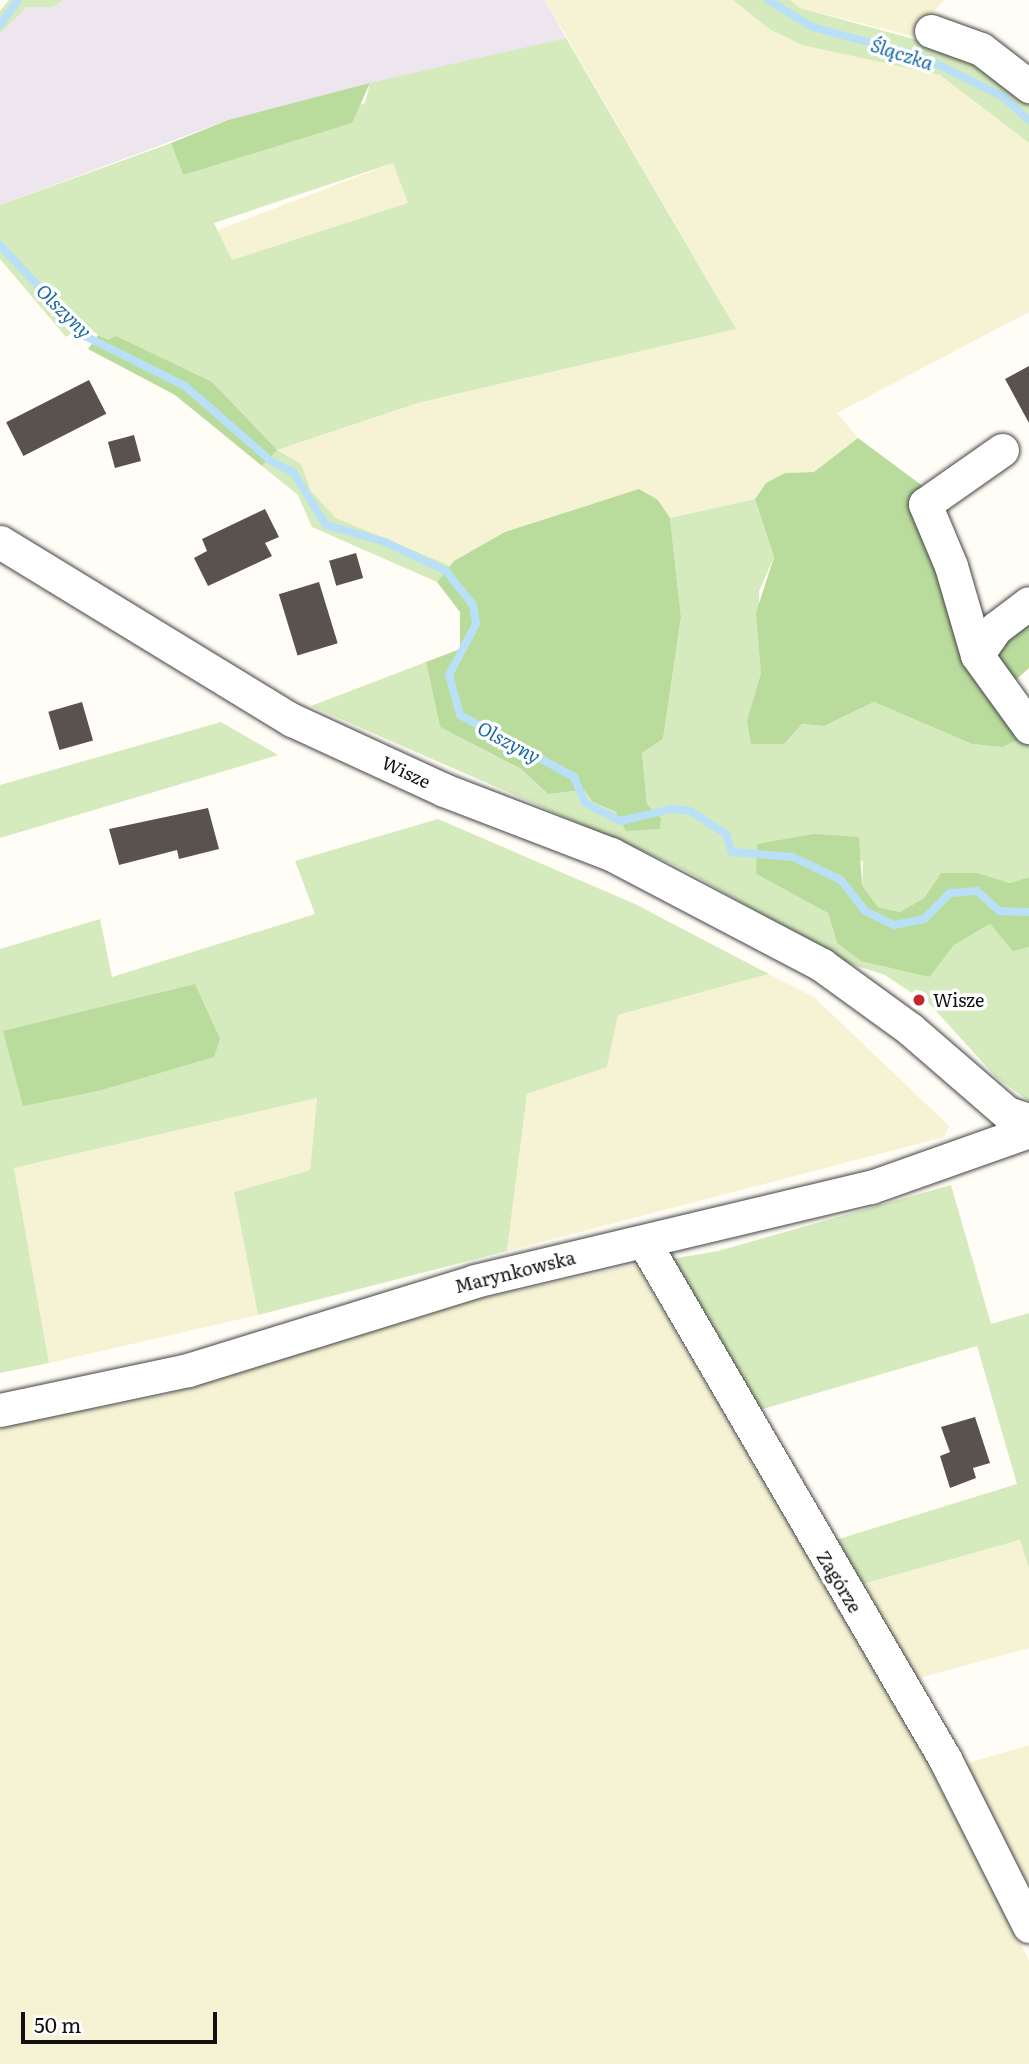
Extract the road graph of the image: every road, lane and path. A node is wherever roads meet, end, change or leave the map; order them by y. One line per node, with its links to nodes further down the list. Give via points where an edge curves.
1 (931, 31): 2 (street, via 981,49)
2 (1029, 86)
3 (1002, 450): 6 (street, via 925,504 951,566)
4 (0, 542): 8 (street, Wisze, via 292,720 444,790 611,854 822,965 910,1029 1007,1113)
5 (1029, 603): 6 (street, via 996,628)
6 (977, 655): 7 (street)
7 (1029, 727)
8 (1029, 1120)
9 (1029, 1131): 10 (street, Marynkowska, via 871,1187)
10 (644, 1242): 11 (street, Marynkowska, via 474,1281 188,1370); 12 (street, Zagórze, via 945,1759)
11 (0, 1410)
12 (1029, 1926)

